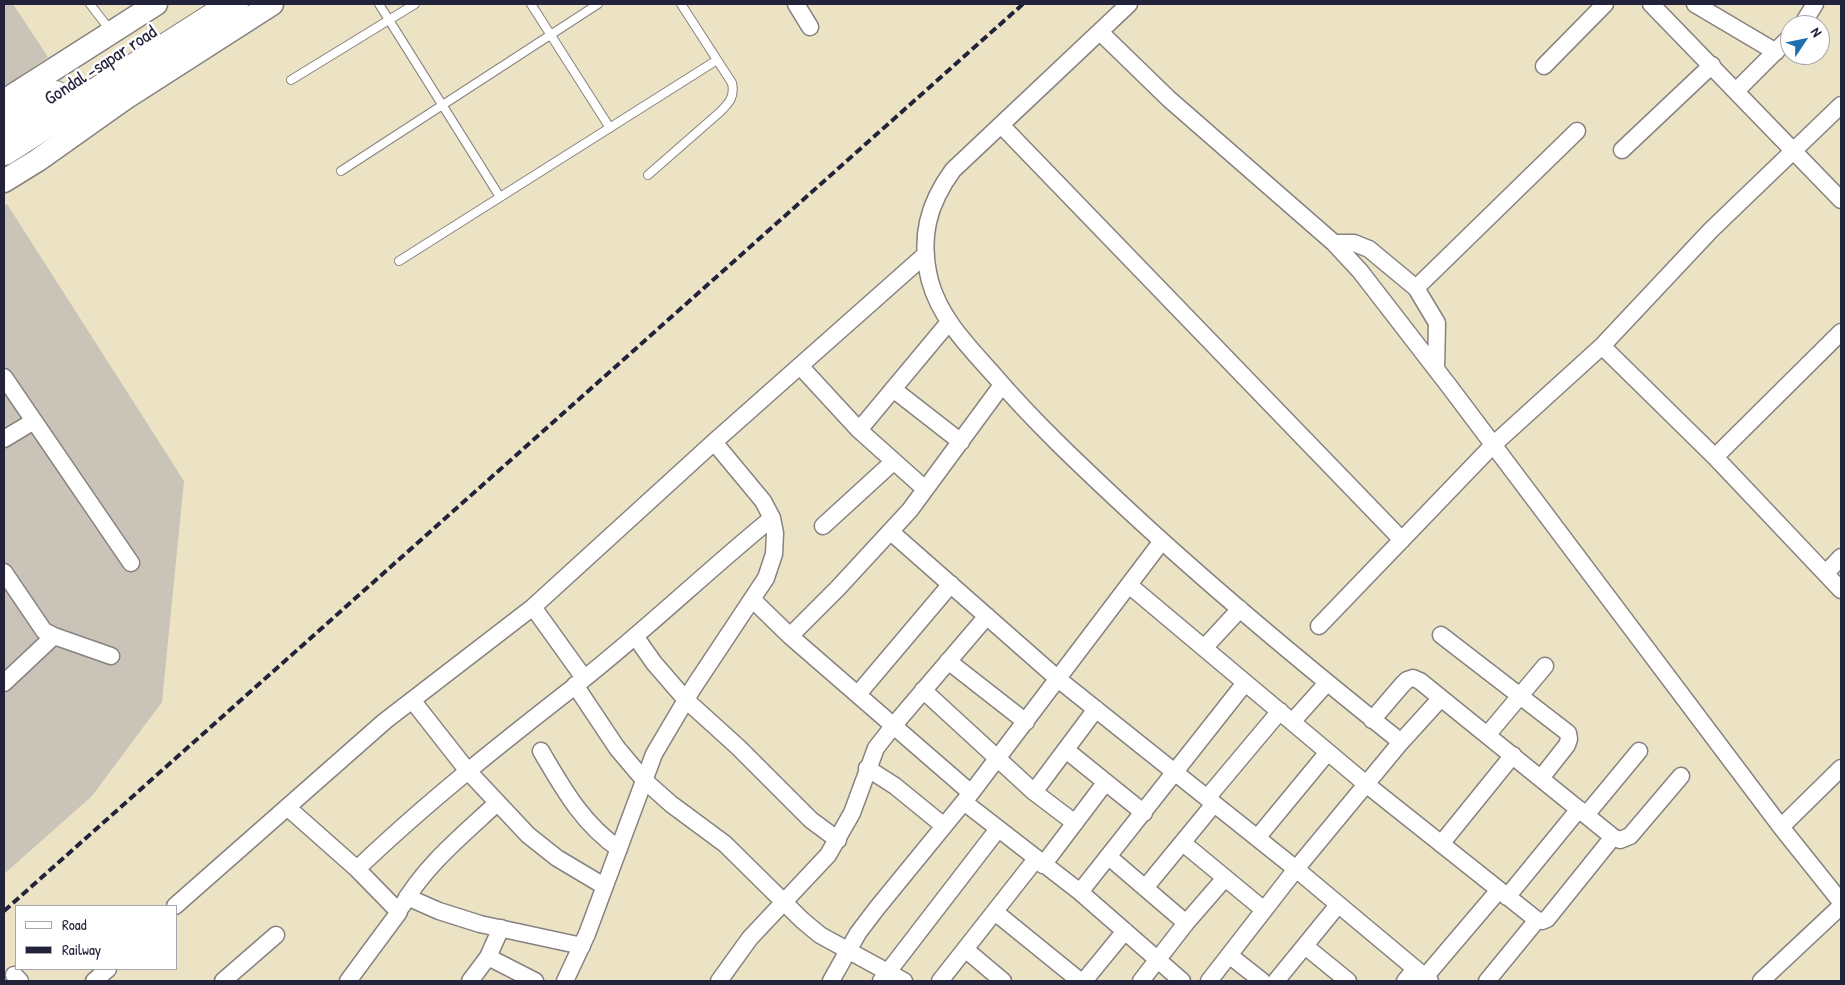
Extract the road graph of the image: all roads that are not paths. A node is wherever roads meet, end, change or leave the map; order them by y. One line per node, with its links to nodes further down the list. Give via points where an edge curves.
1 (90, 4): 20 (lane)
2 (156, 4): 20 (street)
3 (198, 4): 34 (highway, Gondal -sapar road)
4 (234, 4): 39 (highway)
5 (272, 4): 42 (street)
6 (379, 4): 18 (lane)
7 (415, 4): 18 (lane)
8 (531, 4): 22 (lane)
9 (598, 4): 22 (lane)
10 (681, 4): 25 (lane)
11 (796, 4): 19 (street)
12 (1129, 4): 21 (street)
13 (1605, 4): 27 (street)
14 (1651, 4): 26 (street)
15 (1695, 4): 24 (street)
16 (1815, 4): 17 (street)
17 (1808, 15)
18 (389, 20): 28 (lane); 31 (lane)
19 (810, 27)
20 (111, 32): 30 (street)
21 (1100, 32): 33 (street); 45 (street, via 1169,99)
22 (551, 35): 31 (lane); 35 (lane)
23 (1780, 48): 24 (street)
24 (1776, 52): 29 (street)
25 (717, 60): 35 (lane); 41 (lane, via 732,83 734,93 730,102)
26 (1712, 65): 29 (street); 37 (street)
27 (1544, 66)
28 (291, 80)
29 (1736, 90): 38 (street)
30 (4, 101)
31 (442, 105): 40 (lane); 43 (lane)
32 (1841, 105): 38 (street)
33 (1001, 125): 46 (street, via 953,170 941,186 926,226); 69 (street)
34 (4, 128)
35 (610, 128): 43 (lane)
36 (1577, 131): 48 (street)
37 (1622, 150)
38 (1794, 150): 44 (street); 51 (street, via 1711,230)
39 (4, 151)
40 (341, 171)
41 (648, 175)
42 (4, 180)
43 (500, 198): 47 (lane)
44 (1841, 200)
45 (1334, 243): 48 (street, via 1354,243 1369,250); 53 (street, via 1360,271)
46 (926, 254): 49 (street, via 930,280); 52 (street)
47 (399, 262)
48 (1416, 288): 53 (street, via 1437,323)
49 (949, 322): 55 (street); 56 (street)
50 (1841, 332): 63 (street)
51 (1602, 346): 62 (street); 63 (street)
52 (800, 366): 58 (street); 60 (street)
53 (1436, 369): 62 (street)
54 (4, 377): 57 (street)
55 (1002, 385): 61 (street); 70 (street, via 1047,434)
56 (893, 389): 58 (street); 61 (street)
57 (34, 421): 59 (street); 72 (street)
58 (859, 430): 64 (street)
59 (4, 439)
60 (714, 442): 66 (street, via 763,501); 79 (street)
61 (961, 442): 65 (street)
62 (1493, 445): 69 (street); 133 (street)
63 (1715, 457): 74 (street)
64 (894, 462): 65 (street); 67 (street)
65 (925, 489): 68 (street)
66 (772, 518): 78 (street, via 776,533 774,554 766,578); 85 (street)
67 (823, 526)
68 (890, 532): 75 (street); 86 (street)
69 (1402, 540): 82 (street)
70 (1162, 541): 76 (street); 80 (street)
71 (1841, 557): 74 (street)
72 (131, 563)
73 (4, 572): 84 (street, via 44,631)
74 (1826, 573): 77 (street)
75 (951, 584): 81 (street); 97 (street)
76 (1129, 585): 87 (street); 91 (street)
77 (1841, 590)
78 (752, 599): 86 (street); 101 (street)
79 (533, 607): 92 (street); 100 (street)
80 (1240, 609): 87 (street); 95 (street)
81 (986, 616): 89 (street); 91 (street)
82 (1319, 626)
83 (1441, 635): 98 (street)
84 (54, 636): 88 (street); 93 (street)
85 (635, 636): 92 (street); 101 (street)
86 (790, 636): 97 (street)
87 (1204, 648): 94 (street)
88 (111, 656)
89 (948, 661): 96 (street); 105 (street)
90 (1545, 666): 98 (street)
91 (1058, 679): 102 (street); 105 (street)
92 (580, 681): 117 (street); 121 (street, via 617,748)
93 (4, 682)
94 (1245, 683): 103 (street); 118 (street)
95 (1327, 683): 103 (street); 104 (street)
96 (923, 690): 106 (street); 114 (street)
97 (858, 694): 106 (street)
98 (1519, 696): 107 (street); 120 (street, via 1568,733 1567,745)
99 (1441, 698): 104 (street, via 1413,678 1402,685); 107 (street); 108 (street)
100 (412, 700): 117 (street); 128 (street)
101 (686, 700): 121 (street, via 654,754); 137 (street, via 811,820)
102 (1096, 709): 109 (street); 118 (street)
103 (1286, 716): 111 (street); 126 (street)
104 (1372, 720): 108 (street)
105 (1026, 722): 114 (street)
106 (894, 725): 115 (street, via 876,748); 125 (street)
107 (1488, 734): 113 (street)
108 (1401, 742): 123 (street)
109 (1066, 750): 122 (street); 124 (street)
110 (541, 751): 140 (street, via 589,824)
111 (1328, 752): 123 (street); 136 (street)
112 (1639, 752): 129 (street)
113 (1513, 755): 120 (street); 139 (street)
114 (998, 758): 124 (street); 125 (street)
115 (868, 768): 132 (street); 137 (street, via 852,813)
116 (1841, 768): 133 (street)
117 (467, 770): 127 (street); 143 (street)
118 (1175, 773): 126 (street); 130 (street)
119 (1681, 776): 135 (street, via 1630,836 1620,840)
120 (1541, 778): 129 (street)
121 (644, 780): 140 (street); 151 (street, via 725,844)
122 (1105, 783): 130 (street); 131 (street)
123 (1366, 784): 139 (street); 144 (street)
124 (1034, 792): 131 (street)
125 (968, 798): 132 (street); 134 (street)
126 (1210, 801): 136 (street); 138 (street)
127 (497, 803): 146 (street, via 528,835 557,858); 150 (street, via 456,841)
128 (287, 807): 143 (street); 153 (street)
129 (1582, 812): 135 (street); 149 (street)
130 (1144, 813): 141 (street)
131 (1075, 823): 142 (street)
132 (944, 826): 167 (street, via 876,908)
133 (1781, 827): 152 (street)
134 (998, 829): 142 (street); 172 (street)
135 (1613, 837): 159 (street, via 1547,919)
136 (1257, 838): 144 (street)
137 (838, 840): 151 (street, via 828,855)
138 (1182, 843): 145 (street); 147 (street)
139 (1441, 844): 149 (street)
140 (619, 850): 146 (street)
141 (1108, 857): 147 (street); 148 (street)
142 (1039, 862): 148 (street); 158 (street)
143 (357, 869): 157 (street)
144 (1296, 869): 154 (street); 156 (street)
145 (1225, 878): 156 (street); 160 (street)
146 (604, 886): 164 (street)
147 (1145, 888): 160 (street)
148 (1080, 892): 162 (street)
149 (1503, 894): 159 (street); 173 (street)
150 (407, 897): 157 (street); 161 (street, via 455,916)
151 (783, 901): 167 (street, via 820,935); 180 (street, via 750,938)
152 (1841, 902)
153 (176, 905)
154 (1338, 905): 165 (street); 173 (street)
155 (1841, 906): 194 (street)
156 (1264, 910): 168 (street)
157 (399, 912): 176 (street)
158 (995, 912): 166 (street); 185 (street)
159 (1537, 920): 193 (street)
160 (1186, 923): 170 (street)
161 (501, 928): 164 (street); 169 (street)
162 (1124, 931): 170 (street); 186 (street)
163 (276, 935): 175 (street)
164 (582, 946): 179 (street)
165 (1305, 946): 191 (street); 192 (street)
166 (965, 949): 183 (street); 184 (street)
167 (847, 951): 172 (street); 181 (street)
168 (1229, 955): 189 (street); 190 (street)
169 (488, 957): 177 (street); 178 (street)
170 (1157, 960): 187 (street); 188 (street)
171 (107, 970): 174 (street)
172 (884, 976): 182 (street)
173 (1419, 977)
174 (94, 981)
175 (223, 981)
176 (348, 981)
177 (470, 981)
178 (535, 981)
179 (565, 981)
180 (719, 981)
181 (831, 981)
182 (904, 981)
183 (940, 981)
184 (1003, 981)
185 (1080, 981)
186 (1084, 981)
187 (1141, 981)
188 (1182, 981)
189 (1209, 981)
190 (1262, 981)
191 (1276, 981)
192 (1346, 981)
193 (1487, 981)
194 (1761, 981)

